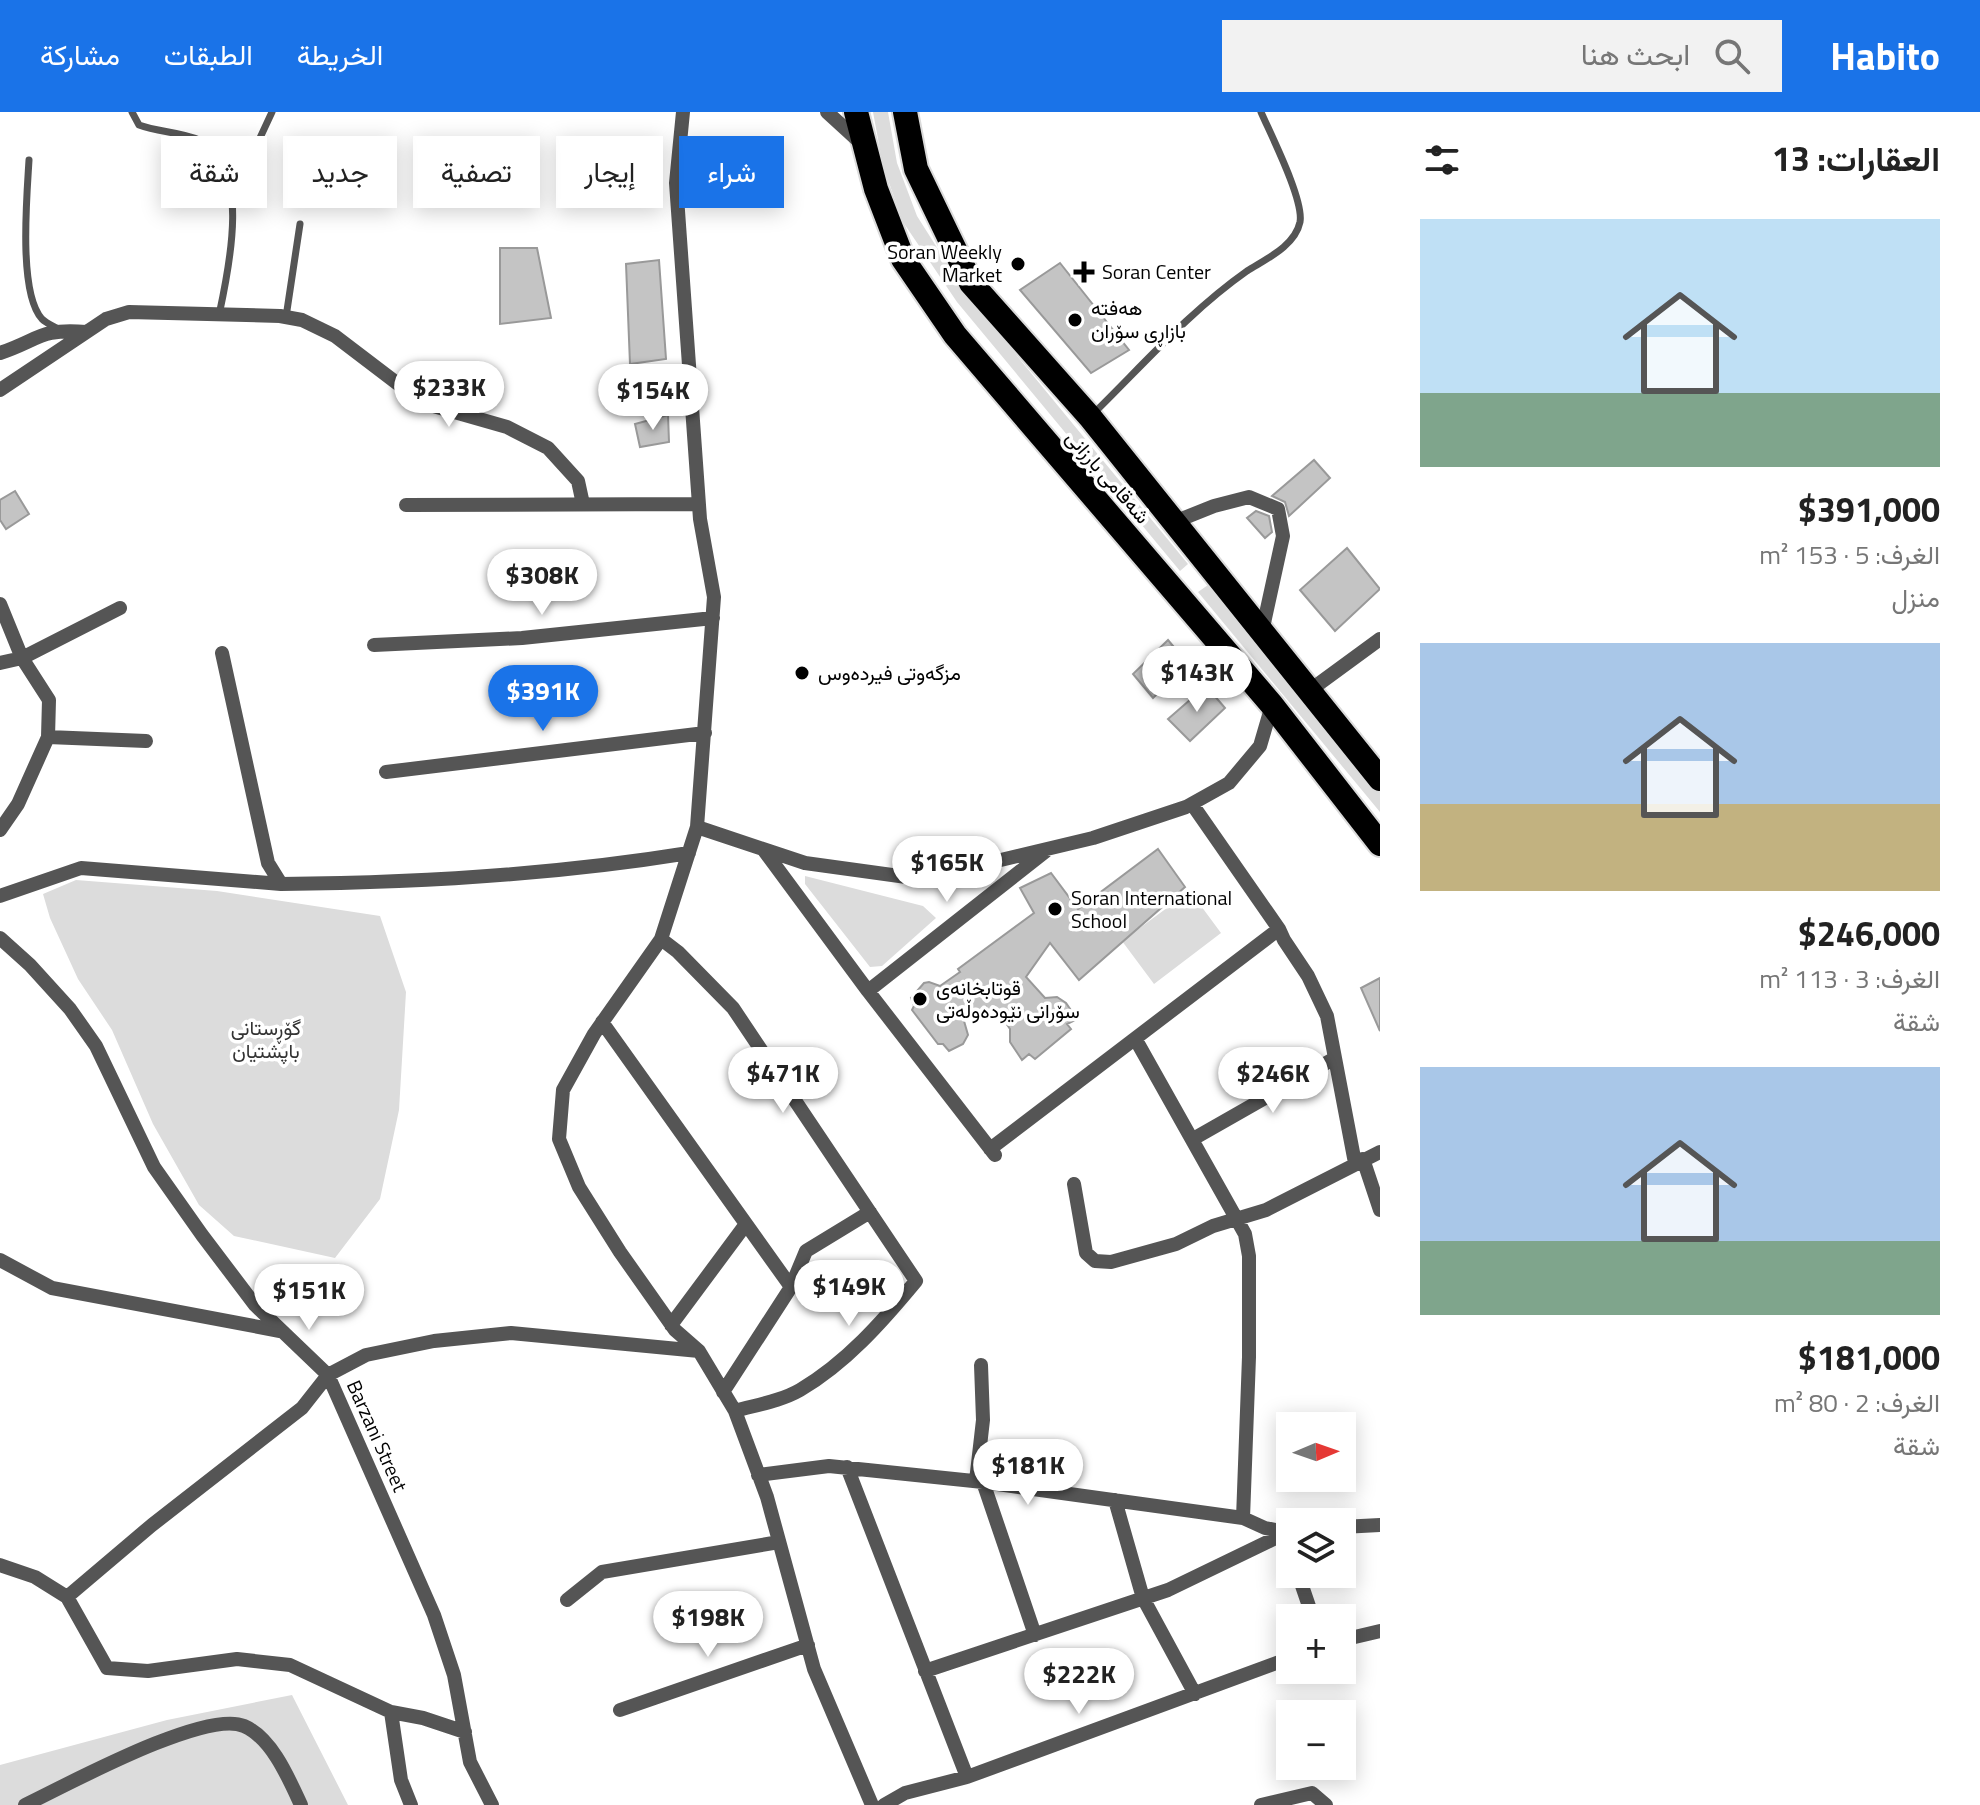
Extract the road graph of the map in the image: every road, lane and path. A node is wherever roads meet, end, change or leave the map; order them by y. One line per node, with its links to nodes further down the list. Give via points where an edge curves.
1 (132, 112): 8 (lane, via 139,125)
2 (272, 112): 9 (lane)
3 (683, 112): 22 (street, via 676,183)
4 (827, 112): 10 (street)
5 (856, 112): 10 (highway, شەقامی بارزانی)
6 (905, 112): 20 (highway, شەقامی بارزانی, via 916,169 971,283)
7 (1261, 112): 20 (lane, via 1300,207 1295,234 1219,291)
8 (180, 136)
9 (261, 136)
10 (862, 144): 26 (highway, شەقامی بارزانی, via 903,259 955,335)
11 (29, 160): 16 (lane, via 28,279 42,319)
12 (233, 208): 14 (lane, via 231,261)
13 (300, 224): 15 (lane)
14 (219, 315): 15 (street); 17 (street, via 129,312)
15 (286, 317): 21 (street, via 335,336 423,403 507,427 548,448 578,481)
16 (60, 330): 17 (street); 18 (street)
17 (86, 332): 19 (street)
18 (0, 353)
19 (0, 390)
20 (1090, 417): 24 (highway, شەقامی بارزانی)
21 (583, 504): 22 (street); 23 (street)
22 (699, 504): 29 (street)
23 (406, 505)
24 (1174, 522): 25 (highway, شەقامی بارزانی); 30 (street, via 1249,497 1278,509 1283,536)
25 (1213, 571): 26 (highway, via 1188,583); 30 (highway, شەقامی بارزانی)
26 (1184, 602): 37 (highway, شەقامی بارزانی)
27 (0, 604): 34 (street)
28 (120, 608): 34 (street)
29 (713, 618): 32 (street, via 522,638); 38 (street)
30 (1262, 632): 36 (highway, شەقامی بارزانی)
31 (1380, 639): 36 (street)
32 (374, 645)
33 (222, 653): 50 (street, via 268,863)
34 (22, 658): 35 (street); 39 (street, via 49,700)
35 (0, 663)
36 (1309, 691): 42 (highway, شەقامی بارزانی)
37 (1272, 705): 43 (street, via 1260,746 1229,783); 46 (highway, شەقامی بارزانی)
38 (705, 733): 41 (street); 44 (street)
39 (48, 737): 40 (street); 45 (street, via 18,804)
40 (146, 741)
41 (386, 772)
42 (1380, 779)
43 (1192, 804): 48 (street); 52 (street)
44 (697, 827): 47 (street); 49 (street)
45 (0, 830)
46 (1380, 844)
47 (763, 848): 48 (street, via 805,863 921,879); 55 (street)
48 (1049, 848): 55 (street)
49 (689, 853): 50 (street, via 505,877); 54 (street)
50 (281, 884): 51 (street, via 81,868)
51 (0, 896)
52 (1279, 929): 57 (street); 58 (street, via 1327,1016)
53 (0, 938): 70 (street, Barzani Street, via 70,1009 96,1046 154,1167 246,1294)
54 (661, 939): 56 (street); 64 (street, via 733,1008)
55 (868, 991): 57 (street, via 992,1152)
56 (602, 1022): 66 (street); 69 (street, via 563,1090 559,1139 579,1187)
57 (1136, 1040): 59 (street)
58 (1335, 1058): 59 (street); 61 (street)
59 (1193, 1139): 65 (street)
60 (1380, 1152): 61 (street)
61 (1359, 1161): 63 (street); 65 (street, via 1266,1210)
62 (1074, 1184): 65 (street, via 1086,1253 1095,1261 1135,1257)
63 (1380, 1210)
64 (870, 1212): 68 (street, via 806,1251); 75 (street, via 916,1281 874,1332 797,1392)
65 (1236, 1219): 80 (street, via 1249,1256)
66 (746, 1224): 68 (street); 69 (street)
67 (0, 1260): 70 (street, via 52,1288)
68 (791, 1287): 74 (street)
69 (671, 1325): 71 (street)
70 (281, 1331): 73 (street, Barzani Street)
71 (699, 1351): 73 (street, via 511,1333 366,1355); 74 (street)
72 (981, 1365): 78 (street)
73 (328, 1375): 87 (street, via 302,1408); 99 (street, Barzani Street, via 434,1615)
74 (723, 1392): 75 (street)
75 (735, 1411): 77 (street)
76 (847, 1467): 77 (street); 78 (street); 95 (street)
77 (758, 1475): 85 (street)
78 (979, 1482): 79 (street); 91 (street)
79 (1115, 1500): 80 (street); 88 (street)
80 (1243, 1518): 83 (street)
81 (1380, 1525): 82 (street)
82 (1356, 1526)
83 (1276, 1530)
84 (1276, 1539): 88 (street)
85 (779, 1542): 89 (street, via 602,1572); 93 (street)
86 (0, 1565): 87 (street, via 35,1577)
87 (67, 1597): 98 (street, via 107,1668 148,1671 237,1659 290,1665)
88 (1143, 1598): 91 (street); 96 (street)
89 (567, 1600)
90 (1380, 1631): 92 (street)
91 (1035, 1635): 95 (street)
92 (1356, 1637)
93 (808, 1645): 97 (street); 105 (street)
94 (1276, 1663): 96 (street)
95 (925, 1671): 100 (street)
96 (1195, 1694): 100 (street)
97 (620, 1710)
98 (391, 1712): 99 (street); 103 (street, via 401,1780)
99 (465, 1732): 104 (street, Barzani Street, via 470,1762)
100 (967, 1777): 106 (street, via 905,1793)
101 (25, 1805): 102 (street, via 153,1744 202,1728 243,1725 264,1742)
102 (301, 1805)
103 (411, 1805)
104 (492, 1805)
105 (872, 1805)
106 (884, 1805)
107 (1261, 1805): 108 (street, via 1312,1793)
108 (1326, 1805)

